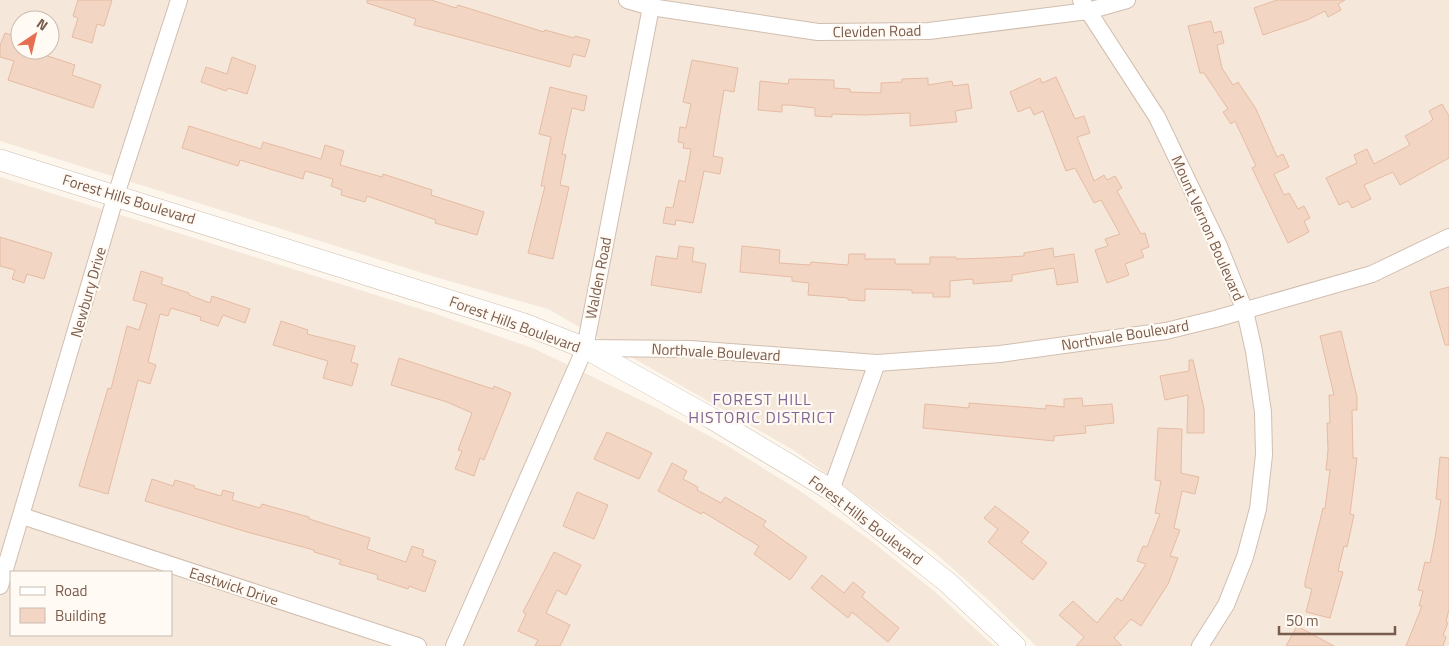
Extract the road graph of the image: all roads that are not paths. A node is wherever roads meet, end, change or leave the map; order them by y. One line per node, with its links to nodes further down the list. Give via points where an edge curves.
1 (179, 0): 7 (street, Newbury Drive)
2 (627, 0): 5 (street, Cleviden Road)
3 (1128, 0): 4 (street, Cleviden Road)
4 (1085, 5): 5 (street, Cleviden Road, via 929,31 818,32); 9 (street, Mount Vernon Boulevard, via 1157,117 1220,246)
5 (651, 7): 10 (street, Walden Road)
6 (0, 160): 7 (street, Forest Hills Boulevard)
7 (116, 195): 10 (street, Forest Hills Boulevard, via 524,324); 13 (street, Newbury Drive)
8 (1449, 237): 9 (street, Northvale Boulevard, via 1372,274)
9 (1245, 311): 11 (street, Northvale Boulevard, via 1166,331 1000,354); 18 (street, Mount Vernon Boulevard, via 1263,412 1264,455 1258,509 1245,557 1226,605)
10 (585, 348): 11 (street, Northvale Boulevard, via 690,349); 12 (street, Forest Hills Boulevard); 16 (street, Walden Road)
11 (877, 363): 12 (street)
12 (831, 490): 17 (street, Forest Hills Boulevard, via 947,582)
13 (22, 516): 14 (street, Newbury Drive); 15 (street, Eastwick Drive)
14 (0, 586)
15 (418, 646)
16 (454, 646)
17 (1015, 646)
18 (1200, 646)

